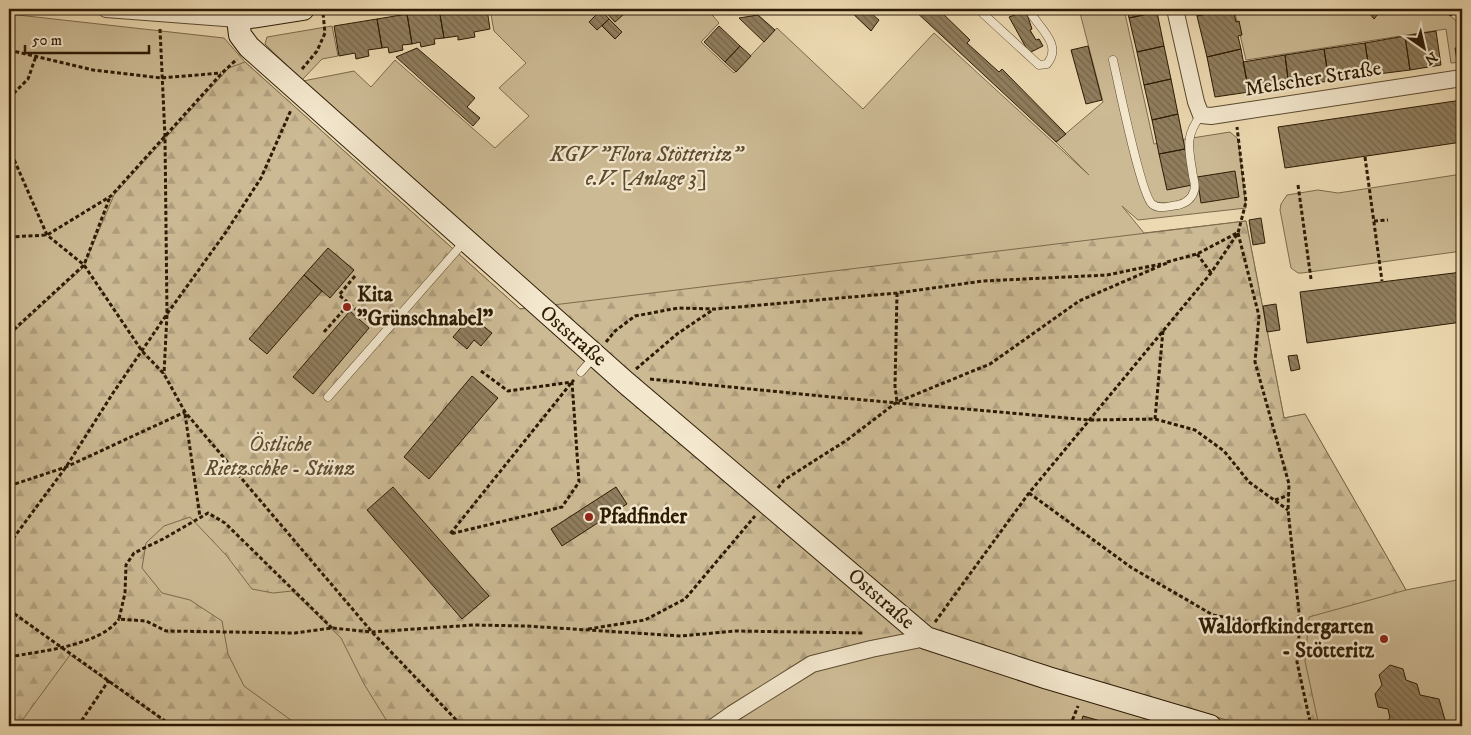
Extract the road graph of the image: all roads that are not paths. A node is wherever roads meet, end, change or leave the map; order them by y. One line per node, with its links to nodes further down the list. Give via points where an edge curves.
1 (106, 9): 5 (street)
2 (303, 9): 7 (street)
3 (978, 9): 6 (lane, via 1043,66 1052,55 1051,43)
4 (1175, 9): 10 (street)
5 (178, 12): 7 (street)
6 (1032, 15)
7 (238, 19): 11 (street, Oststraße, via 240,35 249,47)
8 (1113, 60): 10 (lane, via 1140,172 1153,205 1183,204 1190,199 1195,189 1188,136)
9 (1462, 78): 10 (street, Melscher Straße, via 1212,116)
10 (1201, 114)
11 (466, 241): 12 (lane); 13 (street, Oststraße, via 588,364 627,379)
12 (328, 397)
13 (926, 638): 14 (street, Oststraße, via 812,664); 15 (street, Oststraße)
14 (715, 726)
15 (1210, 726)

